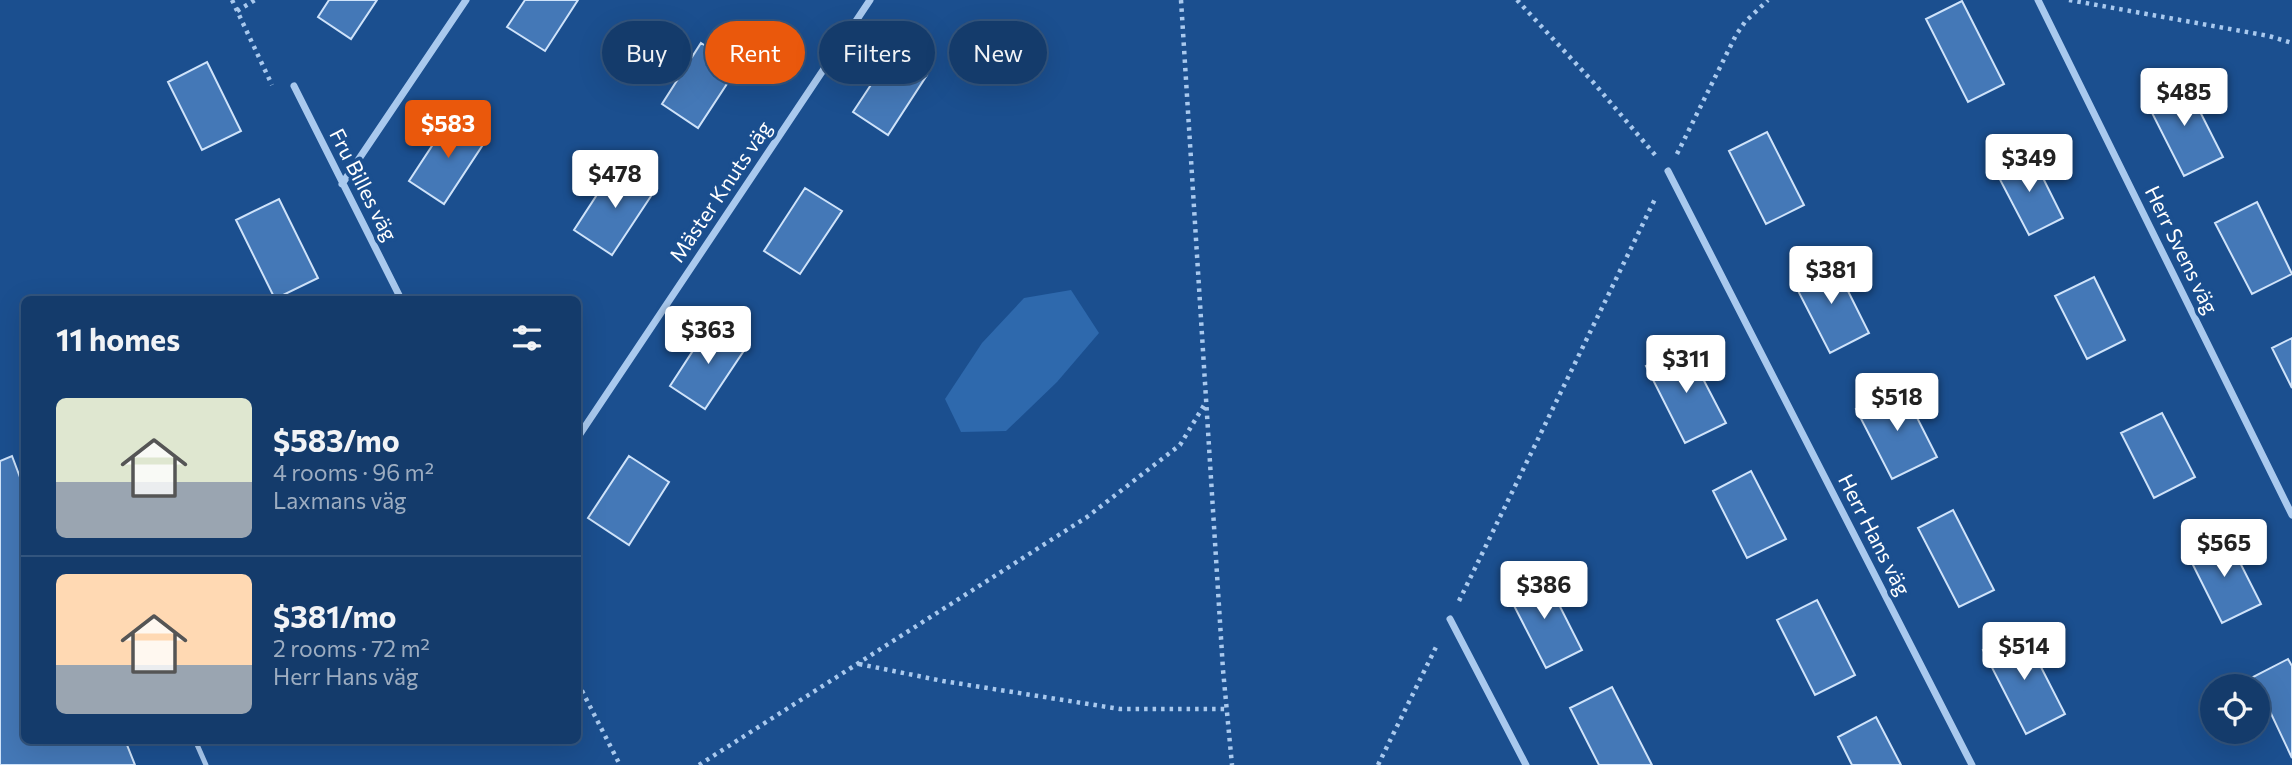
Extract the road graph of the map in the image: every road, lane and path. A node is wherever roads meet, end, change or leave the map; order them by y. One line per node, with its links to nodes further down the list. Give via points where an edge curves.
1 (232, 0): 10 (path)
2 (255, 0): 10 (path)
3 (466, 0): 14 (street)
4 (870, 0): 17 (street, Mäster Knuts väg)
5 (1181, 0): 16 (path)
6 (1517, 0): 13 (path)
7 (1768, 0): 13 (path, via 1736,35)
8 (2038, 0): 18 (street, Herr Svens väg)
9 (2069, 0): 11 (path)
10 (237, 11): 12 (path, via 277,95)
11 (2292, 43)
12 (294, 86): 14 (street, Fru Billes väg)
13 (1668, 171): 19 (path); 30 (street, Herr Hans väg)
14 (342, 184): 15 (street, Fru Billes väg)
15 (399, 296)
16 (1206, 401): 20 (path, via 1180,445 1087,517); 22 (path)
17 (581, 433)
18 (2292, 515)
19 (1450, 619): 28 (path); 29 (street)
20 (858, 664): 22 (path, via 1120,709); 26 (path)
21 (581, 689): 25 (path)
22 (1227, 709): 27 (path)
23 (197, 744): 24 (lane)
24 (206, 765)
25 (620, 765)
26 (699, 765)
27 (1231, 765)
28 (1378, 765)
29 (1526, 765)
30 (1972, 765)

